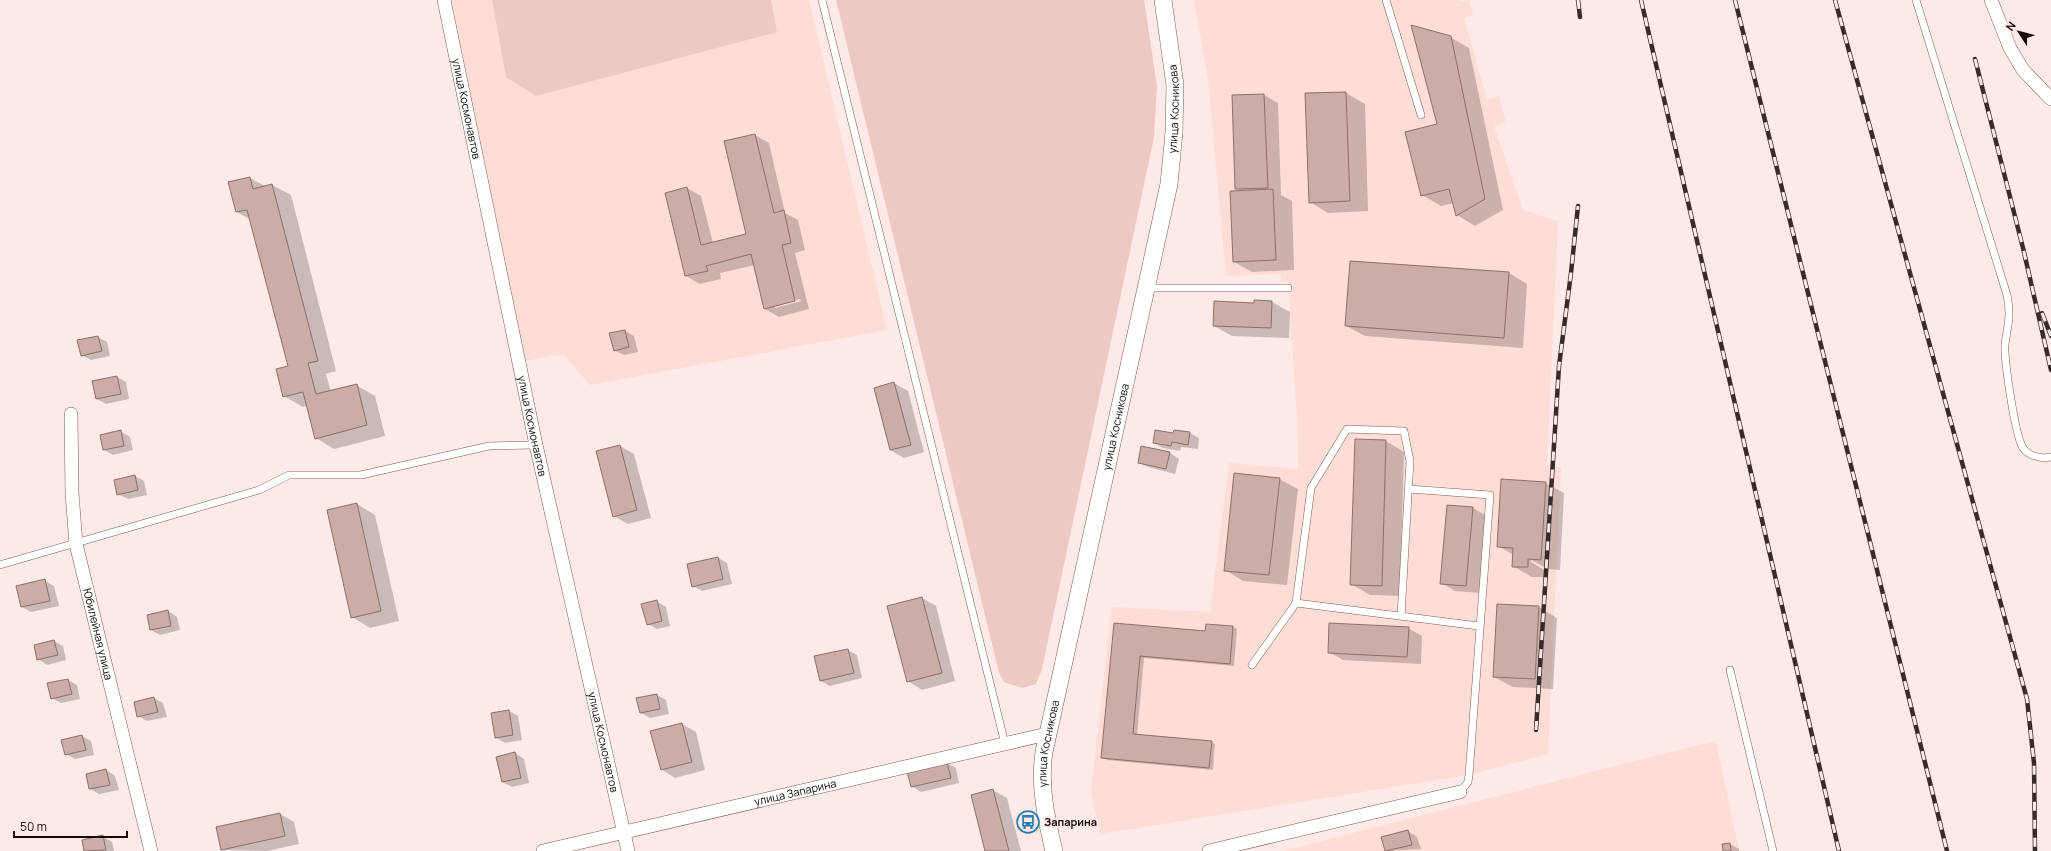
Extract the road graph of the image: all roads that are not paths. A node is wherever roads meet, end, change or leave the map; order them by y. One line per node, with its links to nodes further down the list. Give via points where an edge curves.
1 (444, 0): 12 (street, улица Космонавтов)
2 (822, 0): 23 (lane)
3 (1163, 0): 9 (street, улица Косникова, via 1173,59 1175,108 1169,184)
4 (1386, 0): 8 (lane)
5 (1916, 0): 13 (lane, via 2008,295 2010,312 2005,352 2022,445 2024,450 2034,456)
6 (1991, 0): 7 (street, via 2008,42 2023,70)
7 (2051, 99)
8 (1421, 115)
9 (1147, 288): 10 (lane); 22 (street, улица Косникова)
10 (1288, 288)
11 (71, 414): 15 (street, Юбилейная улица, via 72,493)
12 (536, 445): 15 (lane, via 489,446 361,475 289,474 259,490); 25 (street, улица Космонавтов)
13 (2051, 457)
14 (1409, 489): 17 (lane, via 1410,460 1404,431 1348,429 1311,488); 18 (lane); 19 (lane, via 1490,494)
15 (76, 544): 16 (lane); 26 (street, Юбилейная улица)
16 (0, 565)
17 (1296, 602): 18 (lane); 20 (lane)
18 (1401, 616): 19 (lane)
19 (1479, 626): 24 (lane, via 1469,775 1468,782)
20 (1252, 665)
21 (1730, 670): 31 (lane)
22 (1047, 734): 23 (street, улица Запарина); 29 (street, улица Косникова, via 1041,770 1042,790)
23 (1005, 744): 25 (street, улица Запарина)
24 (1460, 792): 30 (street)
25 (623, 833): 27 (street, улица Запарина); 28 (street, улица Космонавтов)
26 (151, 851)
27 (543, 851)
28 (628, 851)
29 (1054, 851)
30 (1209, 851)
31 (1773, 851)

